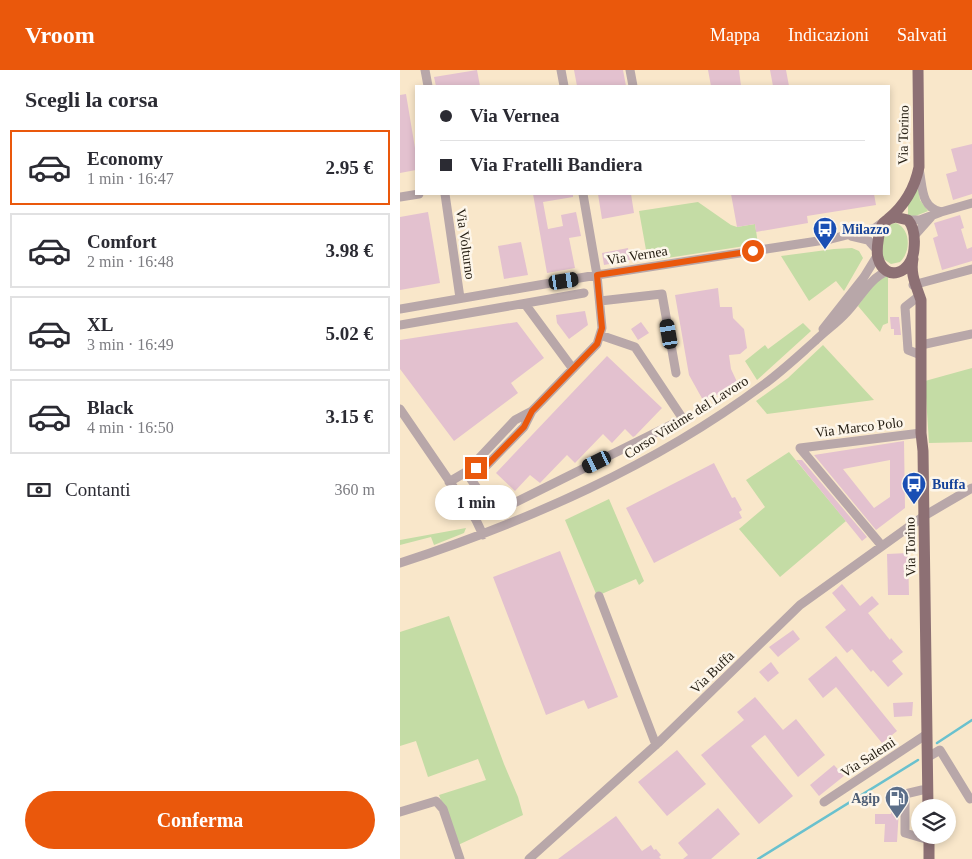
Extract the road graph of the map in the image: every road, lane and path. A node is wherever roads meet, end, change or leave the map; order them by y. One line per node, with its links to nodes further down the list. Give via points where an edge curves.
1 (425, 70): 5 (street)
2 (561, 70): 6 (street)
3 (630, 70): 7 (street)
4 (918, 70): 8 (main road, Via Torino)
5 (428, 85)
6 (564, 85)
7 (633, 85)
8 (919, 167): 13 (main road, Via Torino); 15 (street, via 924,198 931,208)
9 (415, 195): 12 (street)
10 (445, 195): 28 (street, Via Volturno)
11 (583, 195): 25 (street)
12 (400, 197)
13 (907, 198): 17 (main road); 18 (main road)
14 (972, 203): 15 (street)
15 (941, 212): 16 (street)
16 (931, 217): 17 (street); 20 (street)
17 (907, 220): 18 (main road, via 895,217); 20 (main road, via 914,229)
18 (886, 221): 19 (street, Via Vernea); 21 (main road, via 879,231)
19 (848, 236): 21 (street, via 868,240); 25 (street, Via Vernea)
20 (914, 236): 22 (main road)
21 (877, 253): 24 (main road, via 882,266); 35 (street, via 864,276)
22 (913, 258): 24 (main road, via 907,268); 26 (main road, Via Torino)
23 (972, 268): 26 (street)
24 (892, 272): 26 (main road); 35 (street, via 882,273 876,278 846,314)
25 (597, 275): 28 (street, Via Vernea); 29 (street)
26 (915, 288): 36 (main road, Via Torino)
27 (584, 293): 30 (street)
28 (460, 298): 31 (street, Via Vernea)
29 (600, 301): 34 (street); 38 (street, via 662,294)
30 (525, 304): 32 (street); 37 (street)
31 (400, 310)
32 (400, 325)
33 (972, 334): 36 (street)
34 (600, 335): 37 (street, via 597,344); 41 (street, via 635,347 683,420 494,513)
35 (816, 340): 45 (street, Corso Vittime del Lavoro, via 765,384 686,436 602,482)
36 (921, 350): 40 (main road, Via Torino)
37 (573, 369): 41 (street, via 532,411 515,420)
38 (676, 373)
39 (400, 410): 42 (street)
40 (921, 433): 44 (main road, Via Torino); 46 (street, Via Marco Polo, via 800,448)
41 (466, 472): 42 (street)
42 (449, 482): 45 (street)
43 (972, 488): 44 (street, Via Buffa)
44 (924, 516): 46 (street, Via Buffa); 51 (main road, Via Torino)
45 (484, 535): 47 (street, Corso Vittime del Lavoro)
46 (882, 546): 52 (street, Via Buffa, via 800,606)
47 (420, 557): 48 (street, Corso Vittime del Lavoro); 49 (street, Corso Vittime del Lavoro)
48 (400, 560)
49 (400, 564)
50 (599, 596): 52 (street)
51 (927, 734): 53 (main road, Via Torino); 57 (street, Via Salemi)
52 (656, 745): 62 (street, Via Buffa)
53 (928, 757): 54 (main road, Via Torino); 56 (street, via 940,750)
54 (928, 790): 55 (main road, Via Torino); 59 (street, via 905,794 906,833)
55 (928, 799)
56 (970, 799)
57 (824, 802)
58 (400, 812): 61 (street, via 436,801 444,809)
59 (911, 834)
60 (929, 844): 63 (main road)
61 (460, 859)
62 (529, 859)
63 (929, 859)

